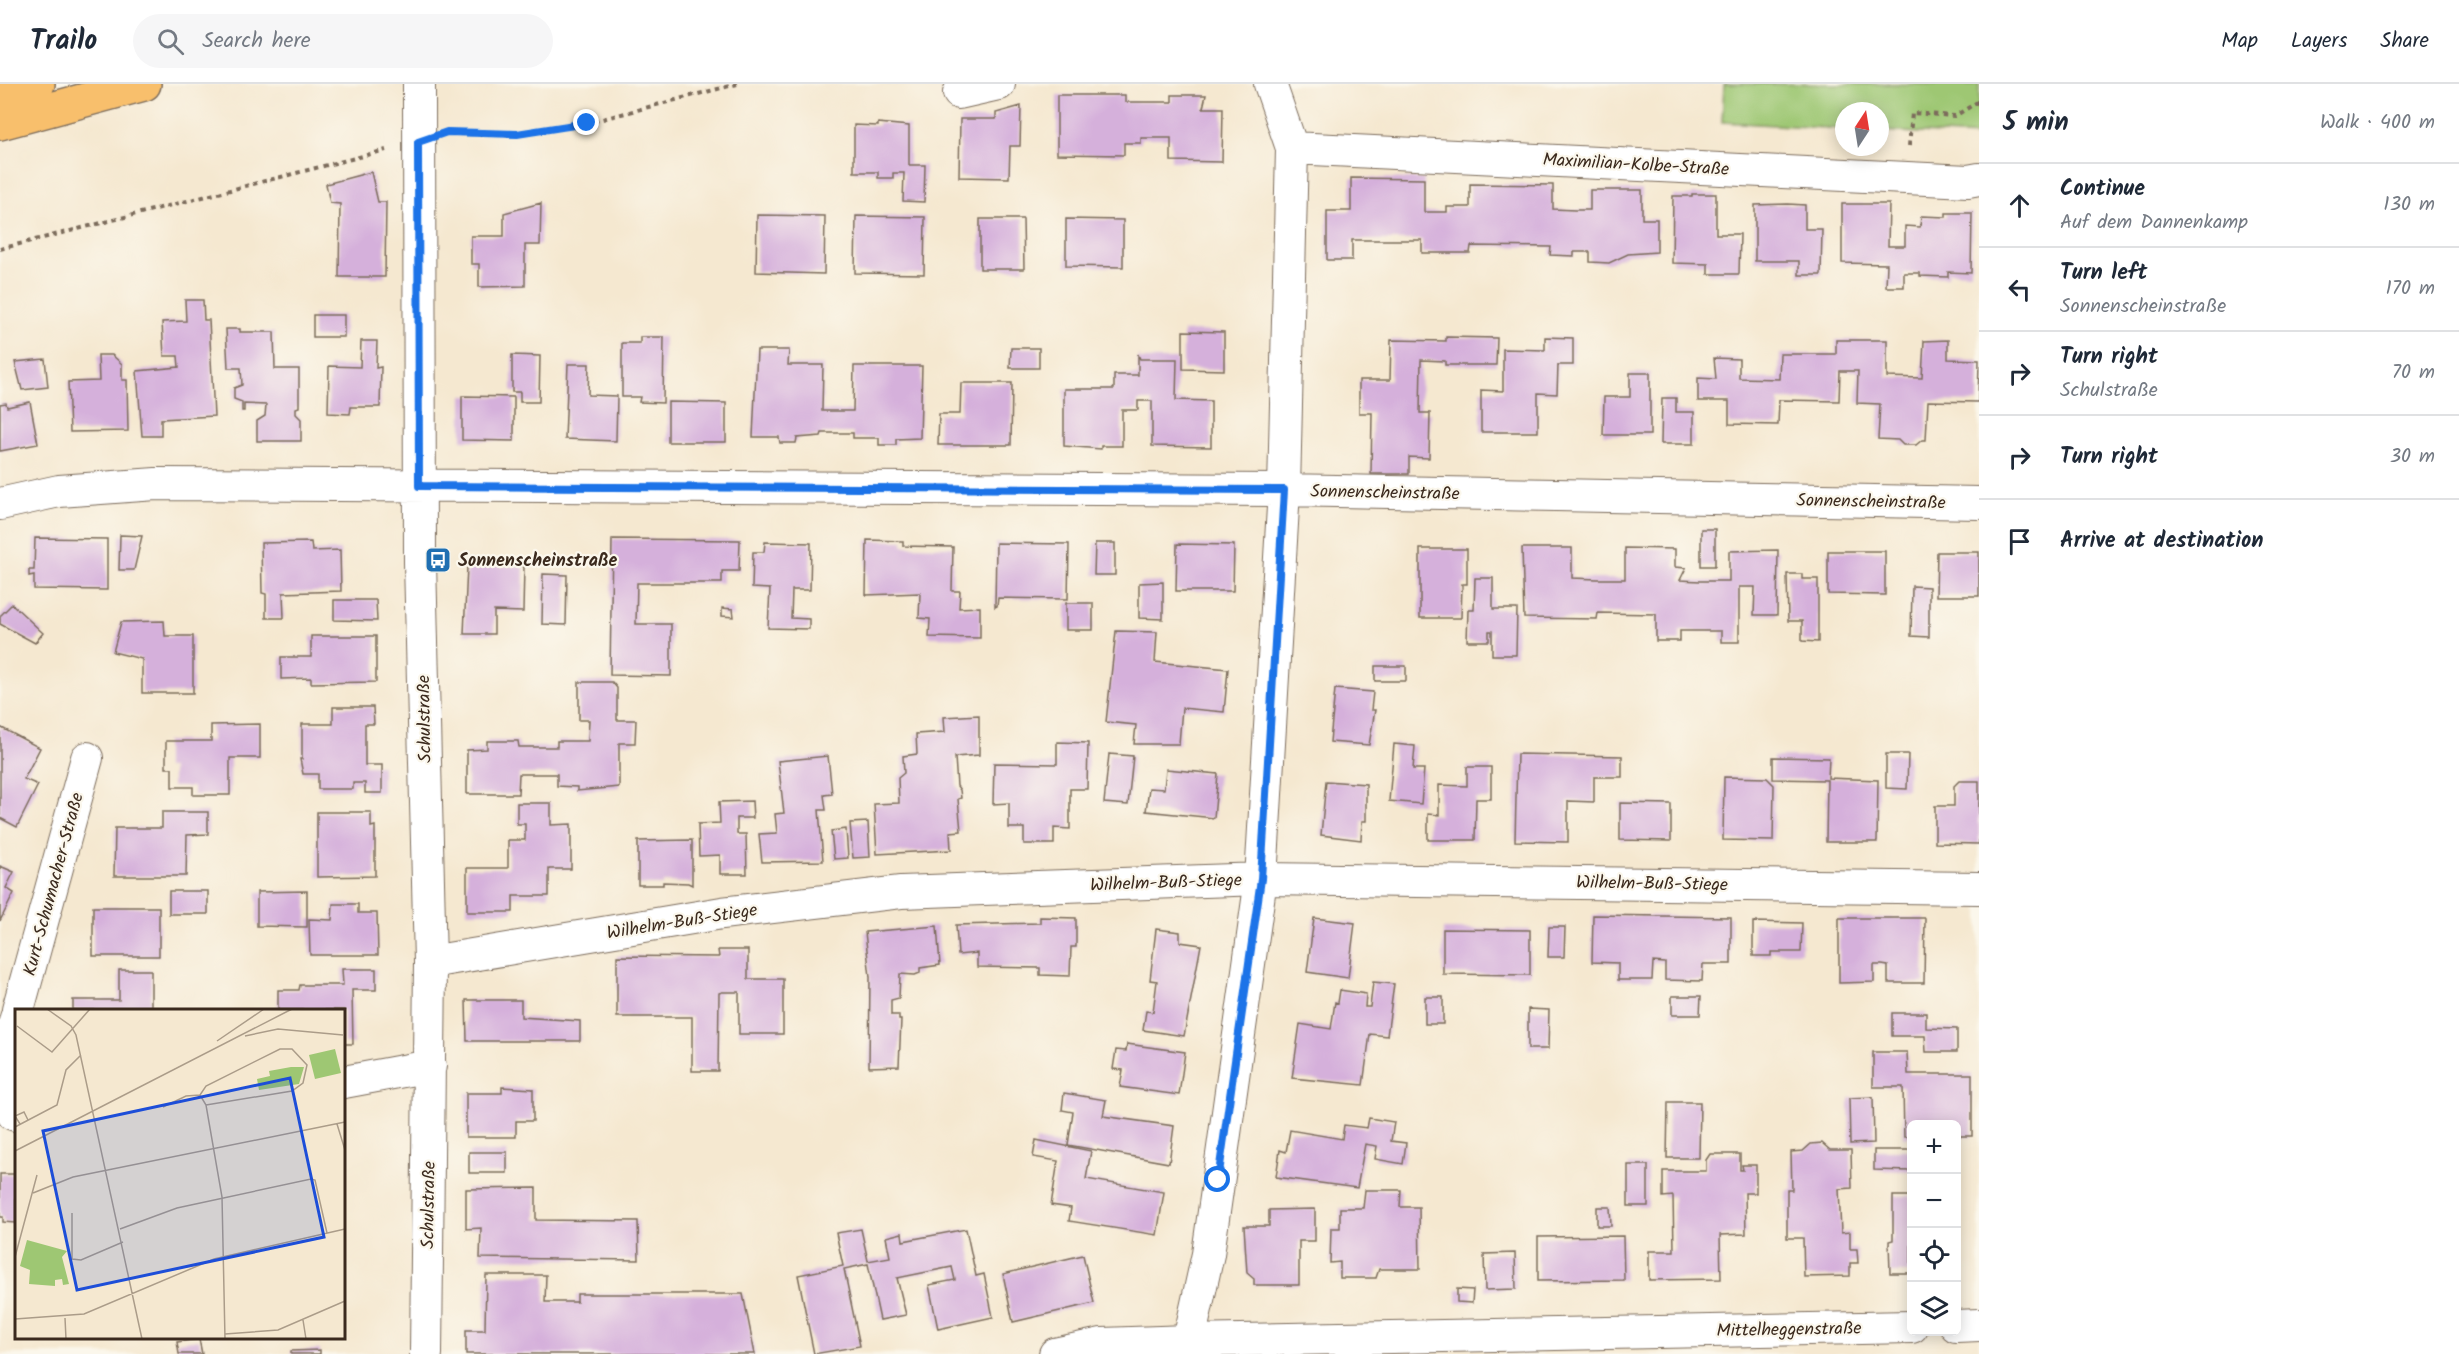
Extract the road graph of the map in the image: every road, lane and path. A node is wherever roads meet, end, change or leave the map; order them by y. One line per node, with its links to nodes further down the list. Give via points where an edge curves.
1 (38, 84): 8 (highway)
2 (144, 84): 10 (highway)
3 (419, 84): 11 (street, Schulstraße)
4 (737, 84): 11 (path, via 587,123 517,134 447,132)
5 (999, 84): 7 (street)
6 (1270, 84): 12 (street)
7 (959, 93)
8 (0, 94)
9 (1979, 100): 13 (path, via 1955,116 1912,113)
10 (0, 123)
11 (418, 142): 15 (path); 16 (street, Schulstraße)
12 (1292, 148): 13 (street, Maximilian-Kolbe-Straße); 17 (street)
13 (1906, 178): 14 (street, Maximilian-Kolbe-Straße)
14 (1979, 178)
15 (0, 249)
16 (419, 486): 17 (street, Sonnenscheinstraße); 19 (street, Sonnenscheinstraße, via 156,484 60,491); 23 (street, Schulstraße)
17 (1284, 490): 18 (street, Sonnenscheinstraße); 21 (street)
18 (1979, 503)
19 (0, 504)
20 (87, 758): 24 (street, Kurt-Schumacher-Straße)
21 (1261, 879): 22 (street, Wilhelm-Buß-Stiege); 23 (street, Wilhelm-Buß-Stiege, via 901,892 722,913); 32 (street, via 1208,1254)
22 (1979, 888)
23 (430, 962): 26 (street, Schulstraße)
24 (19, 1009)
25 (15, 1022): 28 (street, via 3,1089)
26 (430, 1066): 27 (street); 33 (street, Schulstraße)
27 (345, 1082)
28 (15, 1115)
29 (1979, 1325): 30 (street)
30 (1961, 1326)
31 (1907, 1327): 32 (street, Mittelheggenstraße)
32 (1187, 1347): 34 (street, Mittelheggenstraße, via 1102,1344)
33 (426, 1354)
34 (1055, 1354)

